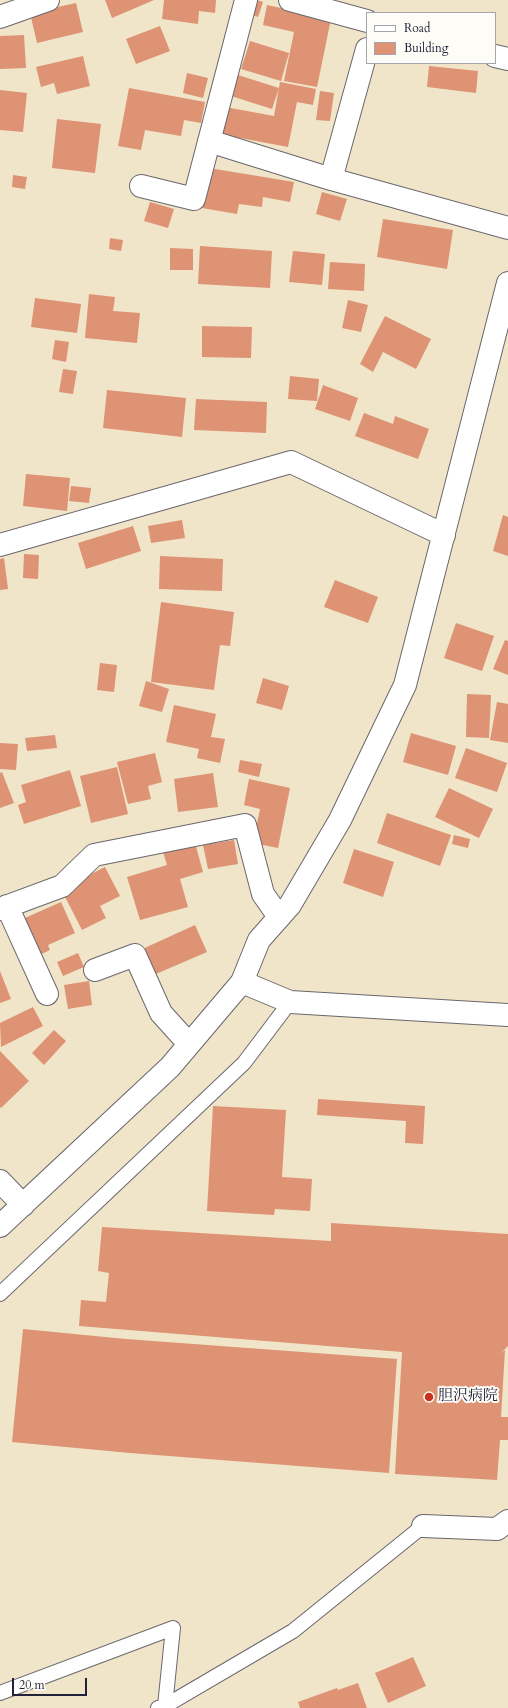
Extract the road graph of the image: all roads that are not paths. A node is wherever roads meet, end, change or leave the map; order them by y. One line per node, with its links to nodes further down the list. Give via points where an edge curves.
1 (48, 0): 4 (street)
2 (246, 0): 9 (street)
3 (290, 0): 5 (street)
4 (0, 17)
5 (366, 21)
6 (366, 53): 10 (street)
7 (496, 56): 8 (street)
8 (508, 59)
9 (209, 141): 10 (street); 11 (street, via 194,199)
10 (331, 178): 12 (street)
11 (141, 186)
12 (508, 228)
13 (508, 283): 14 (street)
14 (503, 329): 15 (street)
15 (444, 536): 16 (street, via 291,462); 18 (street, via 405,685 340,820 290,905)
16 (0, 545)
17 (3, 908): 18 (street, via 62,886 94,855 245,825 263,894); 21 (street)
18 (279, 917): 20 (street, via 259,940)
19 (95, 970): 24 (street, via 135,955 161,1013)
20 (242, 982): 22 (street); 24 (street)
21 (47, 994)
22 (290, 1002): 23 (street); 28 (lane, via 244,1063)
23 (508, 1015)
24 (190, 1044): 26 (street, via 170,1067)
25 (0, 1181): 26 (street)
26 (23, 1205): 27 (street)
27 (0, 1226)
28 (0, 1294)
29 (508, 1521): 30 (street, via 498,1529)
30 (423, 1526): 32 (lane, via 293,1631)
31 (0, 1693): 32 (lane, via 173,1628)
32 (162, 1707)

